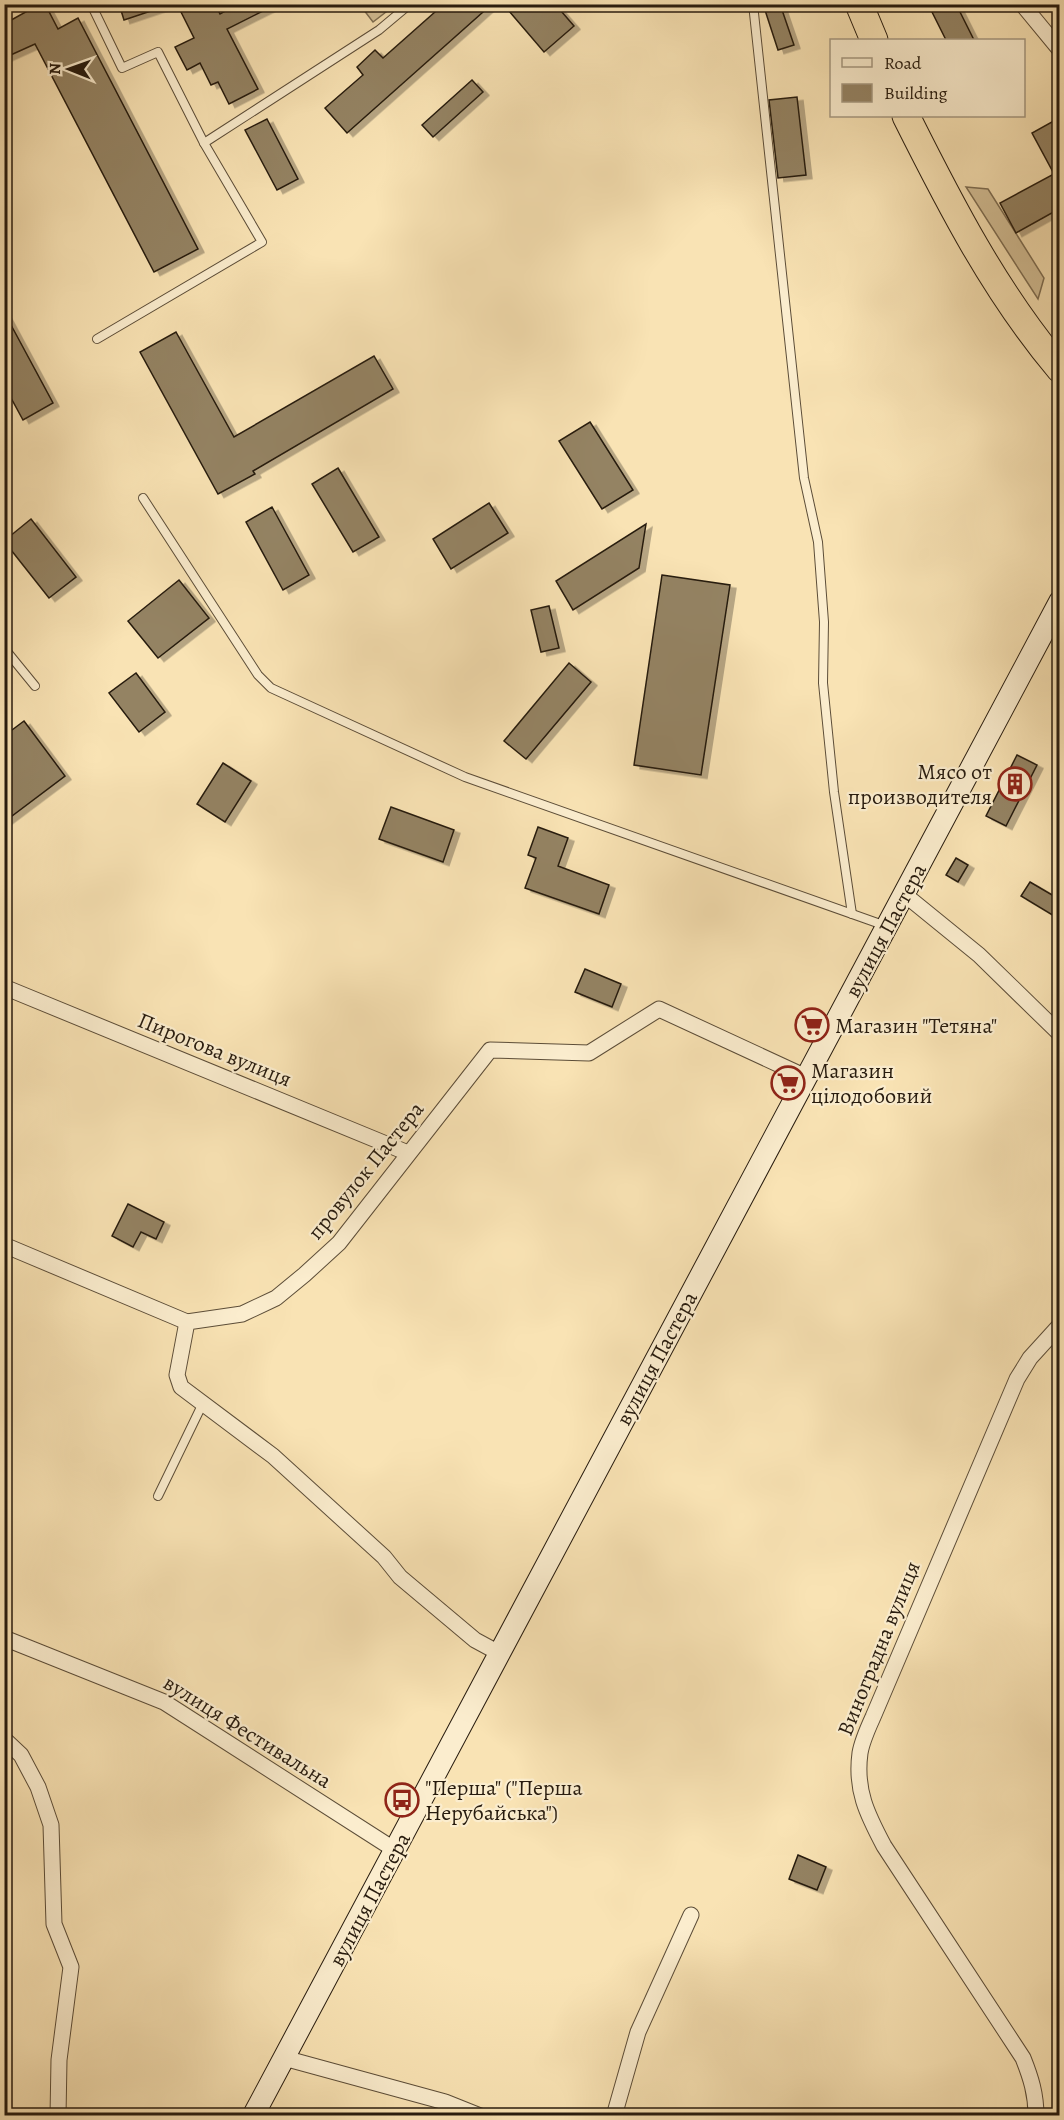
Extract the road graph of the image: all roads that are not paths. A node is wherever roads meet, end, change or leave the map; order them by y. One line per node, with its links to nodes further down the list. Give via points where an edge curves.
1 (91, 4): 9 (lane, via 122,68 158,52)
2 (410, 4): 9 (lane, via 379,30)
3 (753, 4): 18 (lane, via 804,478 818,542 824,622 823,683)
4 (859, 4): 6 (highway)
5 (1022, 4): 7 (street)
6 (874, 39)
7 (1059, 50)
8 (907, 117): 11 (highway, via 966,233 1012,306)
9 (204, 143): 10 (lane, via 262,242)
10 (97, 339)
11 (1059, 369)
12 (143, 498): 18 (lane, via 258,675 271,688 465,777)
13 (1059, 601): 14 (street, вулиця Пастера)
14 (1054, 623): 17 (street, вулиця Пастера)
15 (4, 648): 16 (lane)
16 (36, 686)
17 (904, 894): 19 (street, вулиця Пастера); 21 (street, via 979,955)
18 (852, 914): 19 (lane)
19 (887, 926): 22 (street, вулиця Пастера)
20 (4, 987): 23 (street, Пирогова вулиця)
21 (1059, 1034)
22 (806, 1077): 23 (street, провулок Пастера, via 659,1009 589,1053 490,1050); 30 (street, вулиця Пастера)
23 (408, 1153): 25 (street, провулок Пастера, via 339,1243 276,1298 242,1314)
24 (4, 1245): 25 (street)
25 (187, 1322): 27 (street, via 177,1375 181,1387)
26 (1059, 1325): 39 (street, Виноградна вулиця, via 1030,1358 1012,1389 860,1751 860,1787 866,1812 884,1846 1023,2058 1032,2080)
27 (203, 1403): 28 (lane); 30 (street, via 273,1456 384,1557 408,1584 475,1640)
28 (158, 1496)
29 (4, 1638): 32 (street, вулиця Фестивальна, via 164,1702)
30 (499, 1653): 32 (street, вулиця Пастера)
31 (4, 1739): 35 (street, via 21,1755 38,1787 51,1825 54,1924 71,1967 59,2060)
32 (395, 1850): 34 (street, вулиця Пастера)
33 (691, 1915): 38 (street, via 638,2032)
34 (285, 2058): 36 (street, вулиця Пастера); 37 (street)
35 (58, 2115)
36 (253, 2115)
37 (480, 2115)
38 (614, 2115)
39 (1036, 2115)

